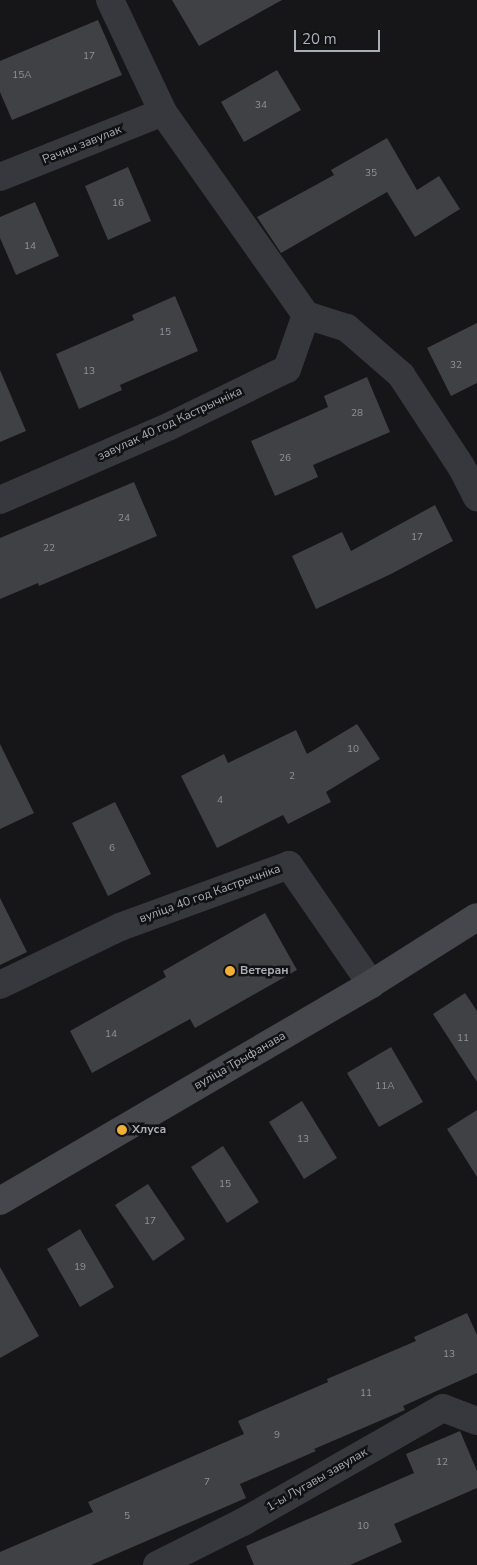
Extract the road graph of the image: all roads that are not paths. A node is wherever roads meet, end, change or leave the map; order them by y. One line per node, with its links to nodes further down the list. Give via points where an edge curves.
1 (110, 0): 2 (street)
2 (163, 112): 3 (street, Рачны завулак); 4 (street)
3 (0, 178)
4 (306, 315): 5 (street, via 347,328 401,375 462,468); 6 (street, завулак 40 год Кастрычніка, via 288,369 170,426)
5 (477, 497)
6 (0, 500)
7 (477, 917): 8 (street, вуліца Трыфанава)
8 (371, 984): 9 (street, вуліца 40 год Кастрычніка, via 289,865 120,927); 10 (street, вуліца Трыфанава)
9 (0, 985)
10 (0, 1201)
11 (477, 1421): 12 (street, 1-ы Лугавы завулак, via 443,1408 243,1522)
12 (157, 1565)

